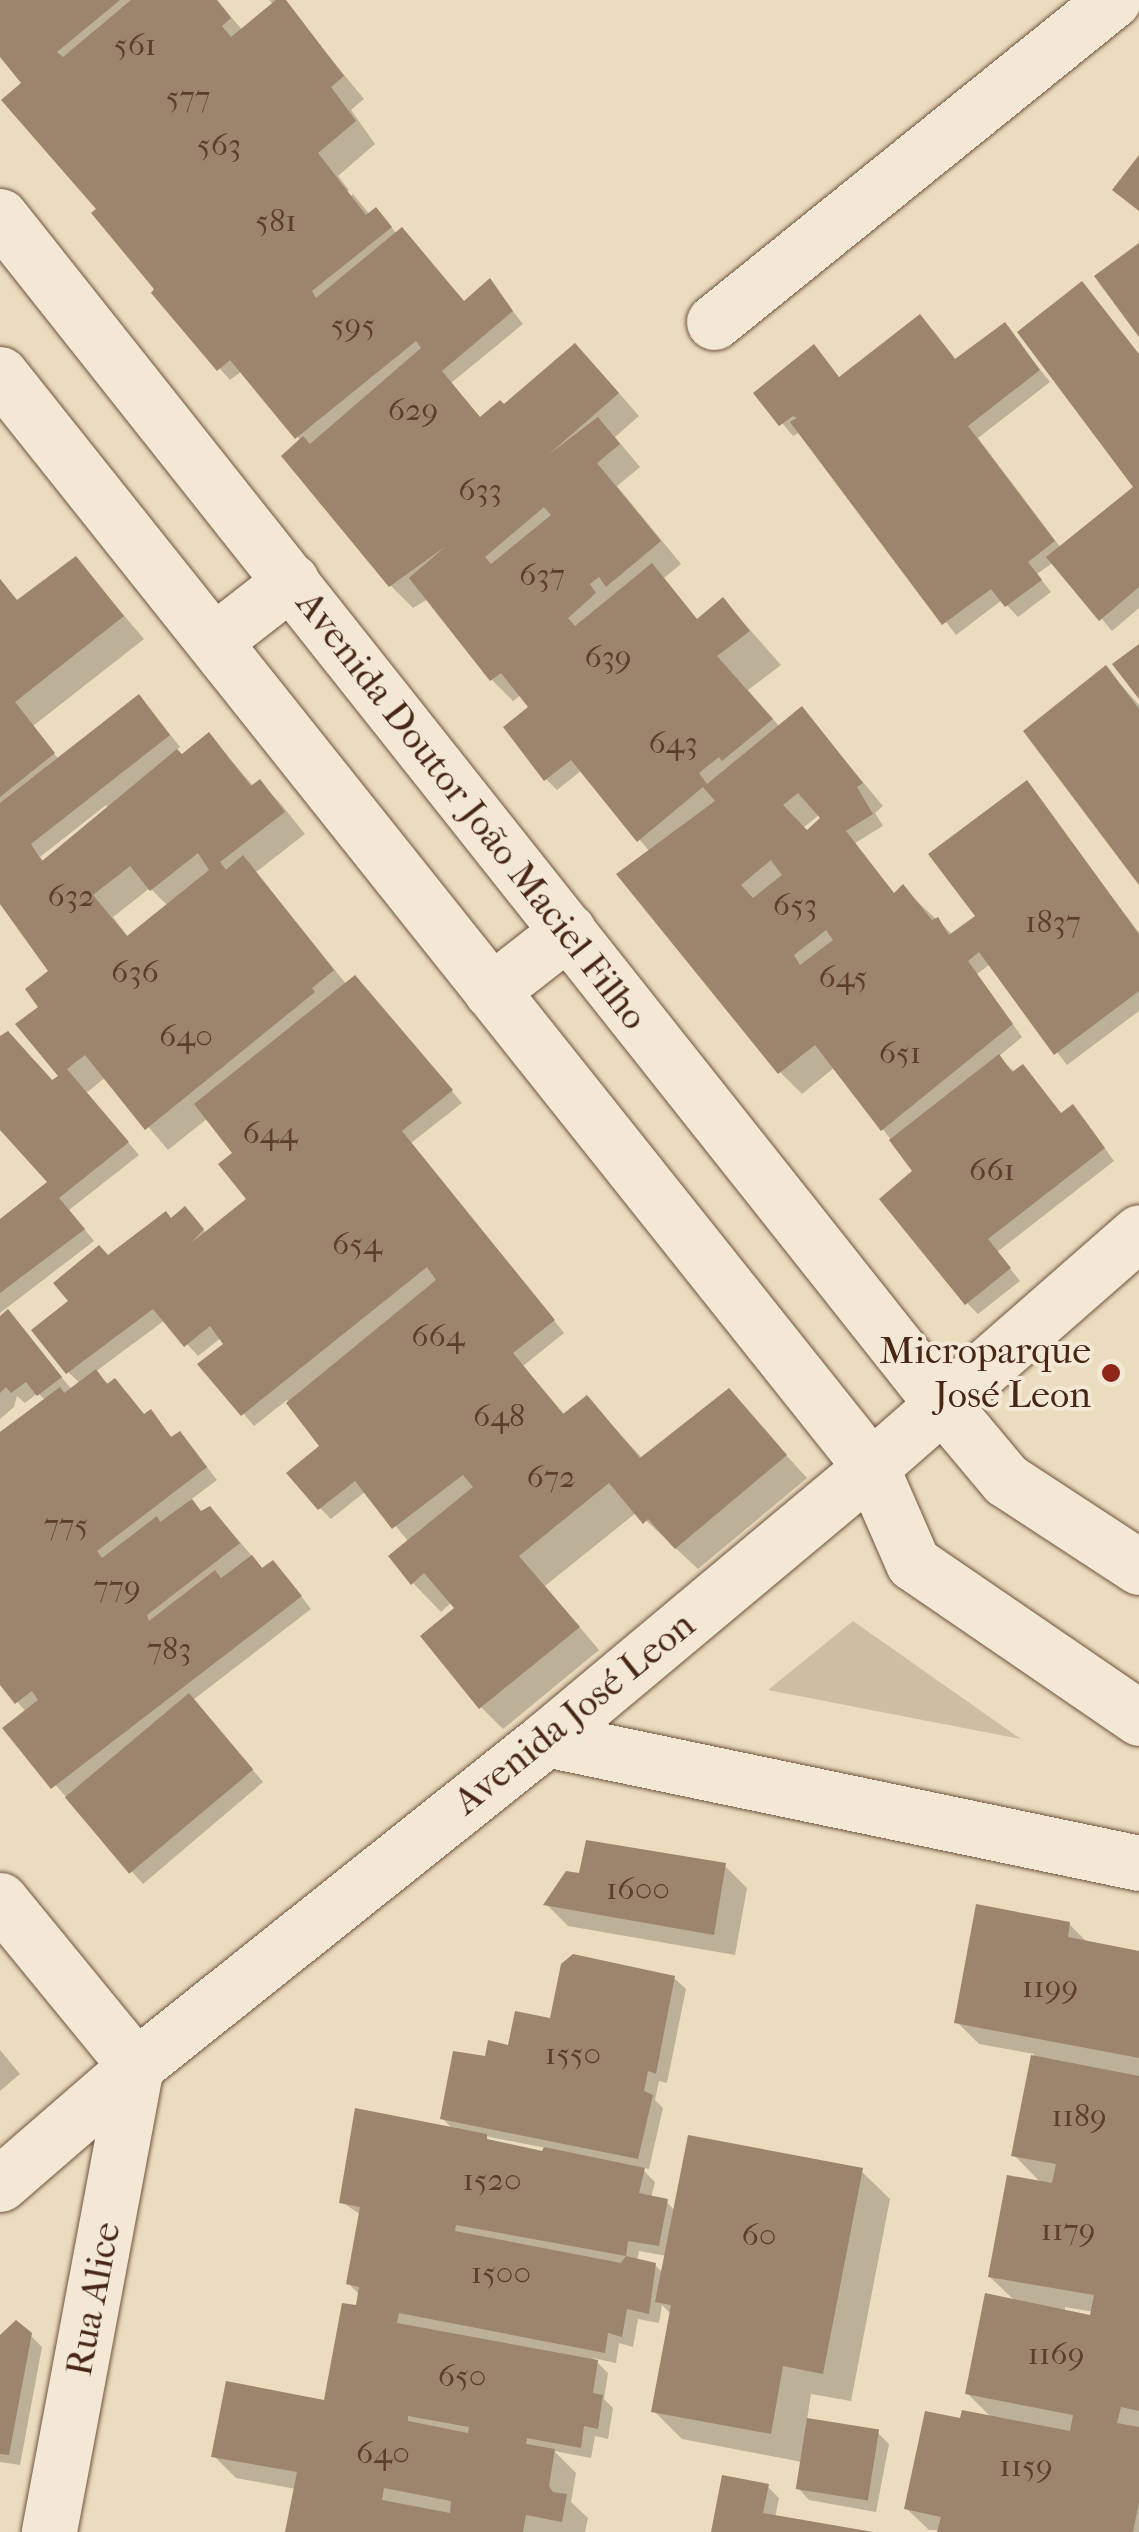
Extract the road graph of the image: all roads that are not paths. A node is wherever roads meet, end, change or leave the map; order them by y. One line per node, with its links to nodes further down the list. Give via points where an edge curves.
1 (1113, 0): 3 (street)
2 (0, 216): 5 (street, Avenida Doutor João Maciel Filho)
3 (714, 322)
4 (0, 374): 6 (street)
5 (292, 580): 6 (street); 7 (street, Avenida Doutor João Maciel Filho)
6 (214, 641): 8 (street)
7 (568, 932): 8 (street); 10 (street, Avenida Doutor João Maciel Filho)
8 (491, 991): 11 (street)
9 (1139, 1232): 10 (street, Avenida José Leon)
10 (943, 1405): 11 (street, Avenida José Leon); 12 (street, Avenida Doutor João Maciel Filho, via 1006,1480)
11 (871, 1468): 13 (street, via 913,1563); 14 (street, Avenida José Leon)
12 (1139, 1567)
13 (1139, 1718)
14 (546, 1739): 15 (street); 17 (street, Avenida José Leon)
15 (1137, 1863)
16 (0, 1900): 17 (street)
17 (136, 2066): 18 (street, Avenida José Leon); 19 (street, Rua Alice)
18 (0, 2184)
19 (49, 2532)

